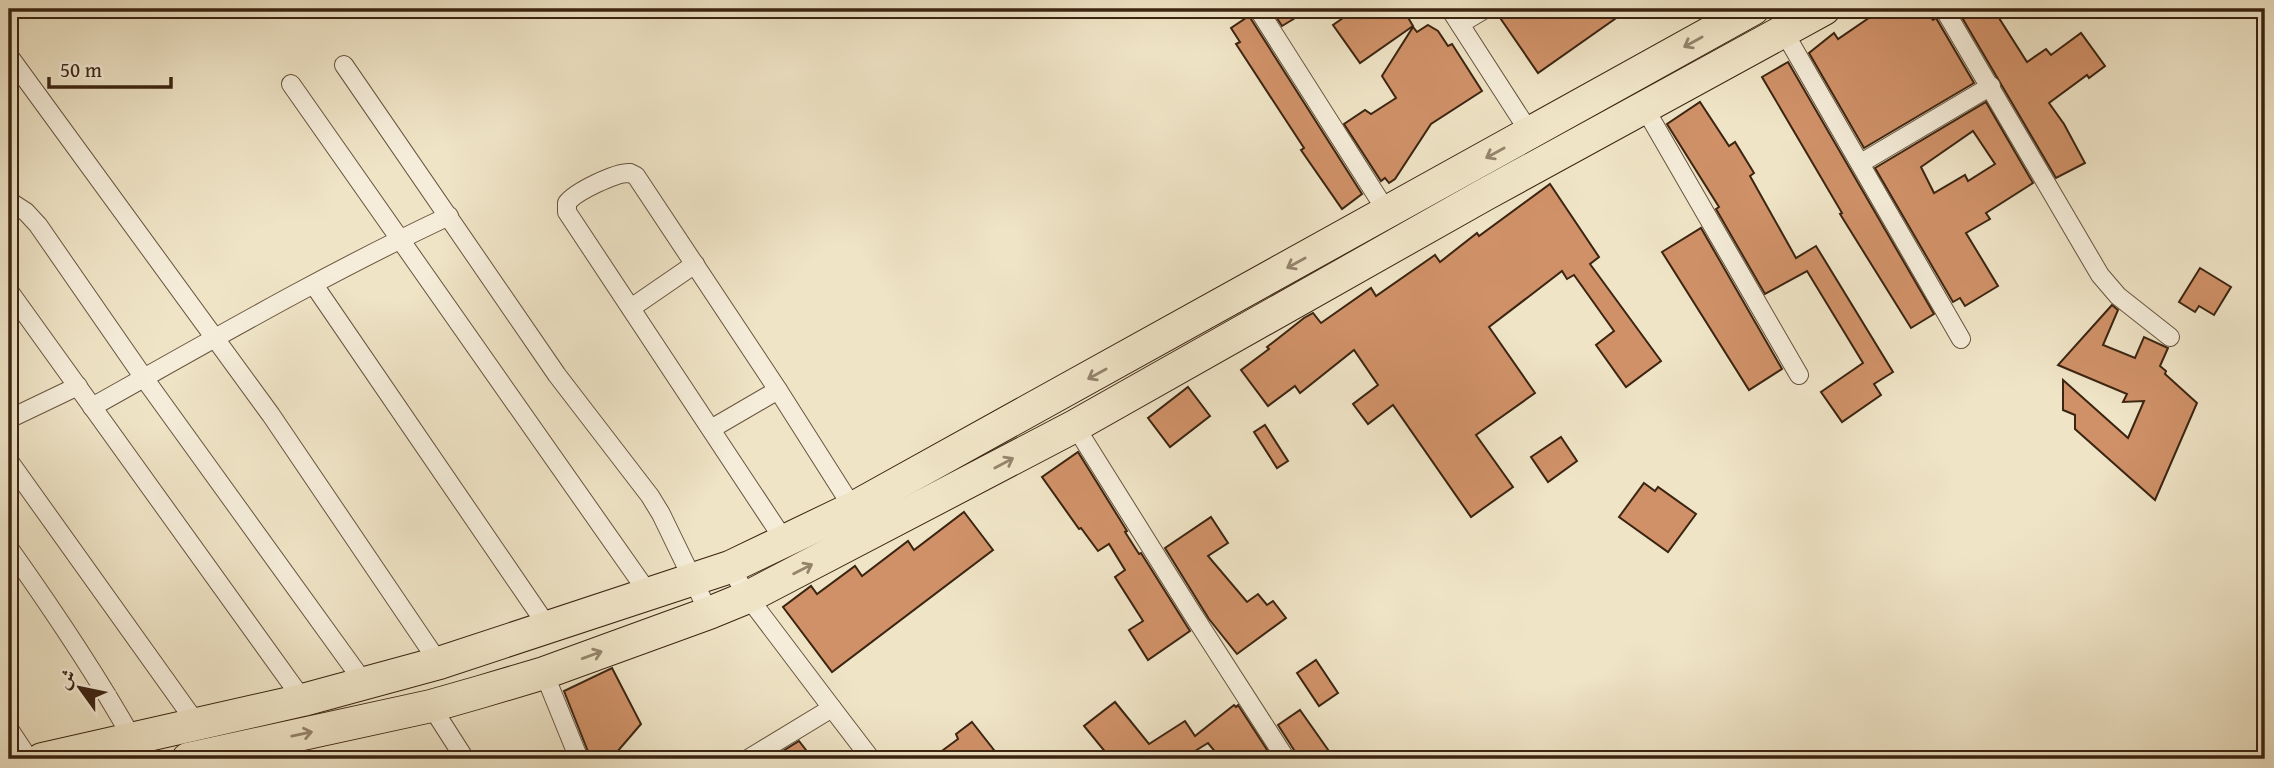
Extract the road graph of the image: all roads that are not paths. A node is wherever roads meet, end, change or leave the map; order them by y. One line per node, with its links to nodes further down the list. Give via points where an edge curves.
1 (1258, 9): 16 (street)
2 (1485, 9): 6 (street)
3 (1753, 9): 13 (highway, one-way to 13)
4 (1824, 9): 7 (highway)
5 (1944, 9): 11 (street)
6 (1455, 16): 13 (street)
7 (1784, 32): 12 (highway); 14 (street)
8 (9, 57): 24 (street)
9 (344, 65): 17 (street)
10 (290, 84): 18 (street)
11 (1991, 86): 14 (street); 23 (street, via 2101,275 2118,296)
12 (1644, 107): 26 (street); 32 (highway)
13 (1531, 133): 16 (highway, one-way to 16)
14 (1861, 163): 25 (street)
15 (9, 201): 27 (street, via 38,225)
16 (1387, 212): 35 (highway, one-way to 35)
17 (449, 216): 18 (street); 39 (street, via 557,375 650,496)
18 (401, 239): 20 (street); 40 (street)
19 (695, 264): 22 (street); 22 (street, via 630,173 618,174 574,196 567,203 567,212); 29 (street)
20 (314, 285): 24 (street); 43 (street)
21 (9, 291): 28 (street)
22 (631, 308): 33 (street)
23 (2170, 337)
24 (215, 338): 27 (street); 44 (street)
25 (1961, 339)
26 (1799, 374)
27 (144, 378): 30 (street); 46 (street)
28 (78, 386): 30 (street); 31 (street)
29 (778, 390): 33 (street); 35 (street)
30 (92, 407): 47 (street)
31 (9, 419)
32 (1075, 426): 41 (highway, one-way to 32); 60 (street)
33 (711, 429): 36 (street)
34 (9, 461): 50 (street)
35 (853, 508): 36 (highway)
36 (784, 540): 38 (highway)
37 (9, 548): 52 (street, via 63,624)
38 (730, 567): 39 (highway); 41 (street)
39 (693, 578): 40 (highway); 42 (street)
40 (649, 594): 43 (highway)
41 (748, 597): 42 (highway); 49 (street)
42 (709, 614): 45 (highway, one-way to 42)
43 (548, 627): 44 (highway)
44 (439, 663): 46 (highway)
45 (544, 673): 48 (highway); 57 (street)
46 (365, 684): 47 (highway)
47 (303, 699): 50 (highway)
48 (431, 706): 55 (highway, one-way to 48); 56 (street)
49 (832, 708): 58 (street); 59 (street)
50 (197, 724): 52 (highway)
51 (9, 729): 53 (street)
52 (132, 738): 54 (highway)
53 (29, 759)
54 (42, 759)
55 (188, 759)
56 (465, 759)
57 (579, 759)
58 (748, 759)
59 (871, 759)
60 (1286, 759)

